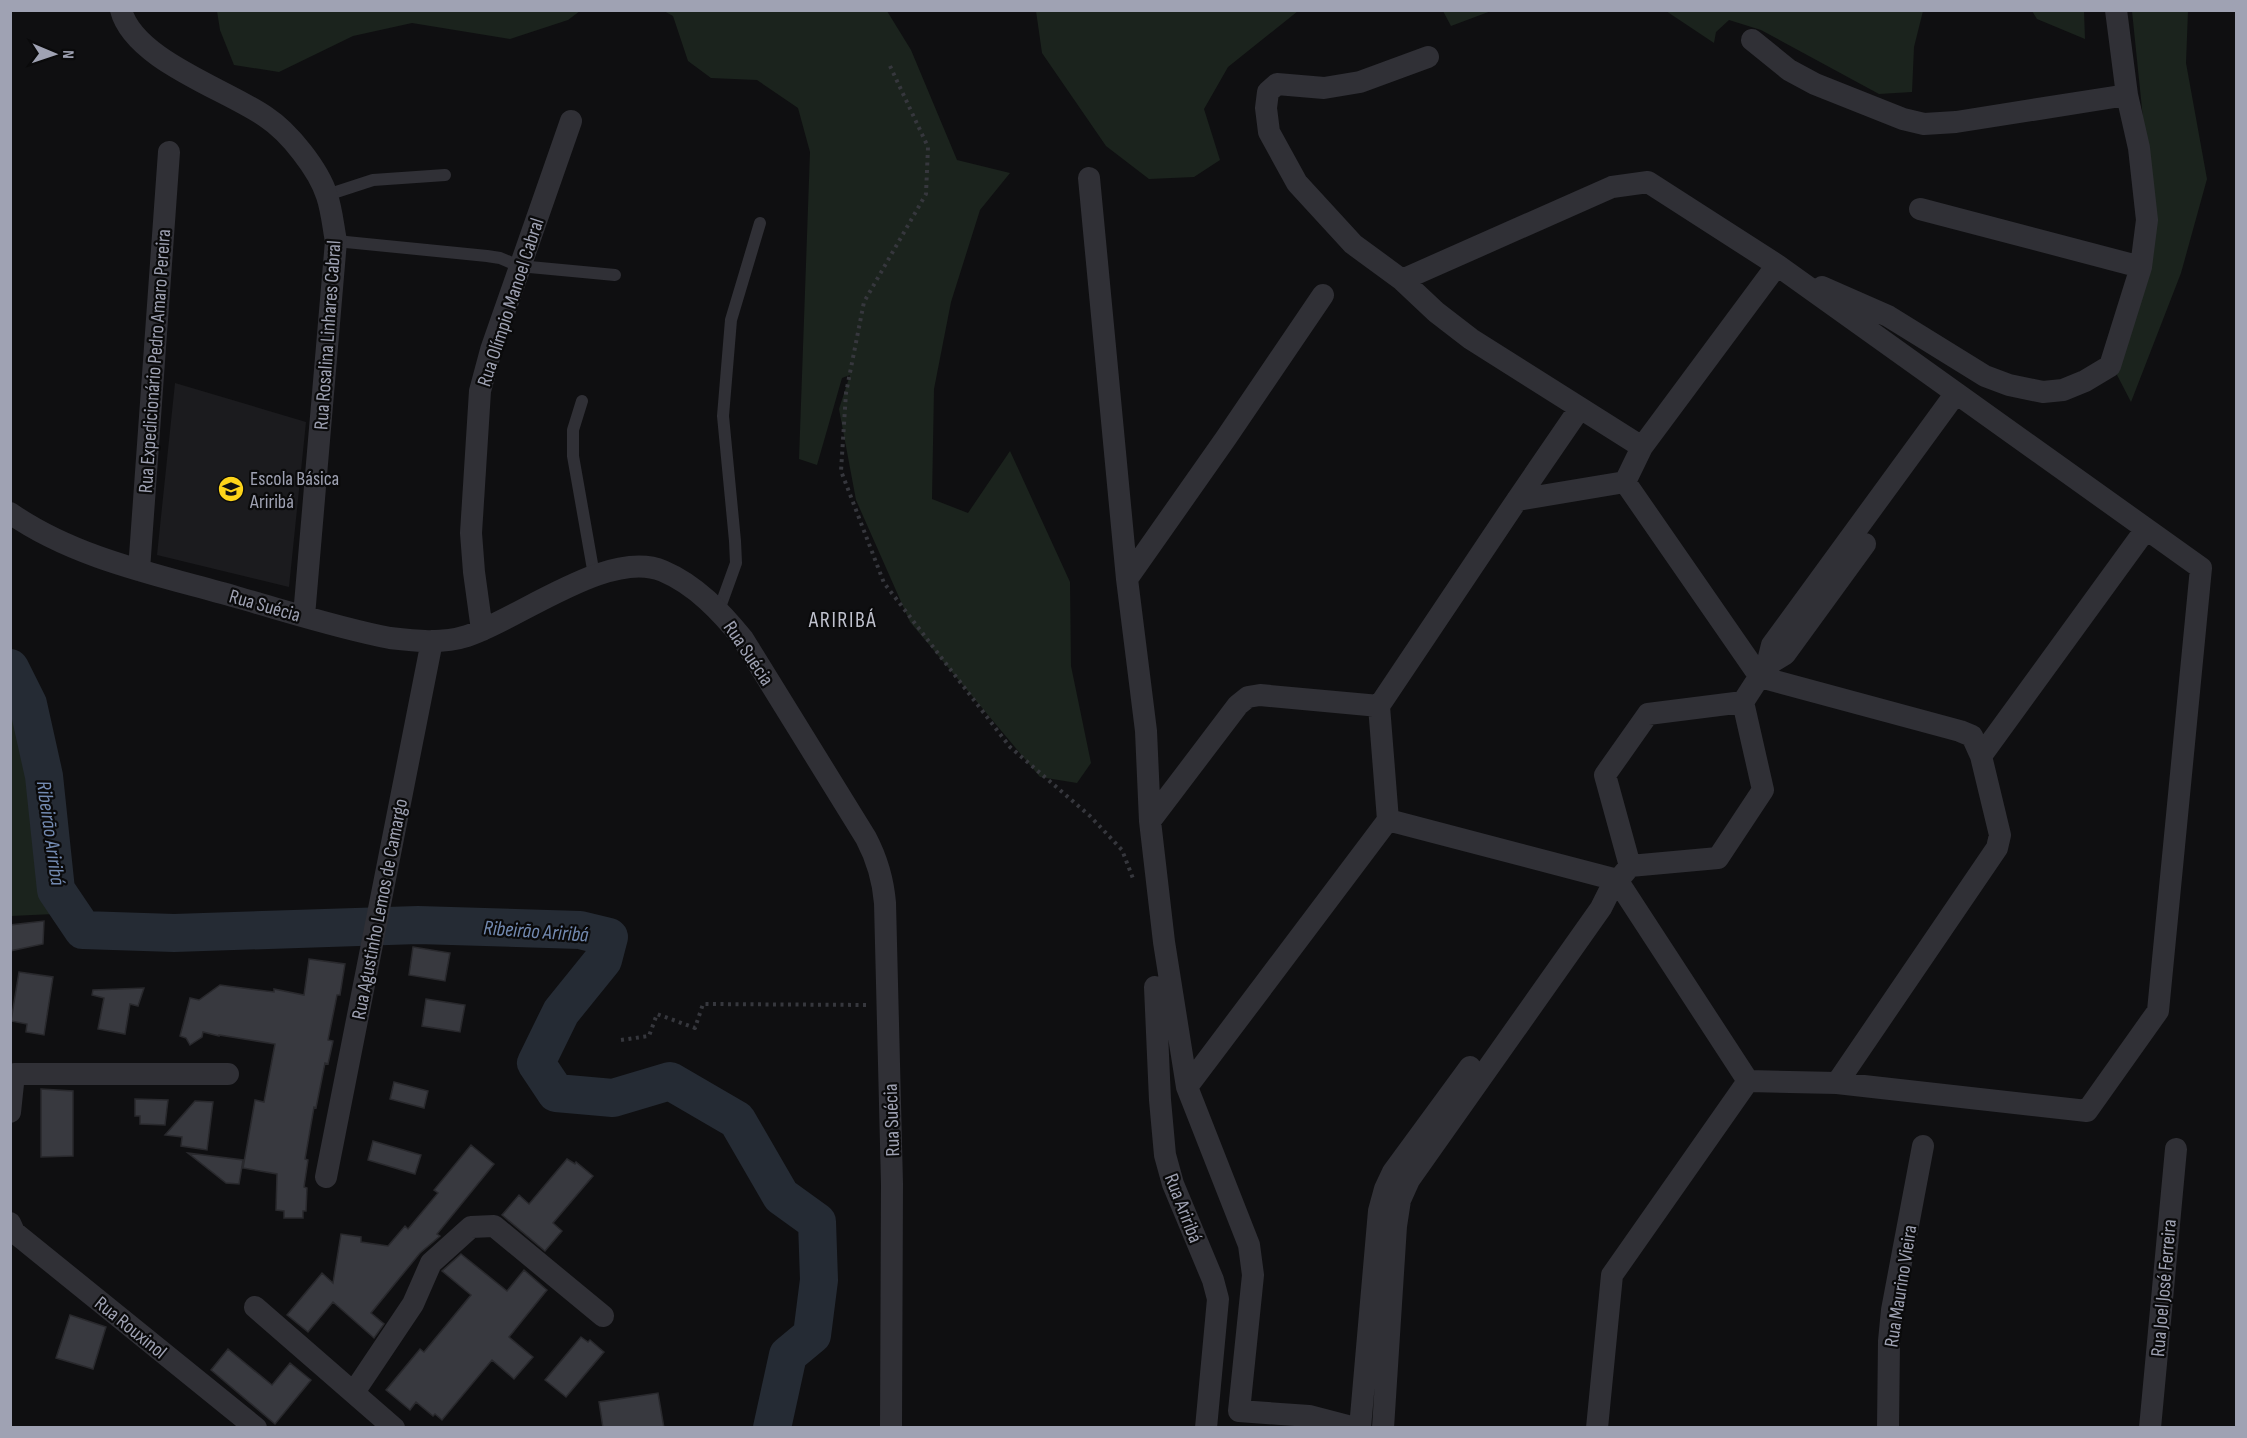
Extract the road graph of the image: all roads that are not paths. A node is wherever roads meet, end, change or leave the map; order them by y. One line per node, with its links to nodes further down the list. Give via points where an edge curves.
1 (121, 10): 10 (street, Rua Rosalina Linhares Cabral, via 138,40 164,60 267,117 303,154)
2 (2116, 10): 5 (street)
3 (1752, 40): 5 (street, via 1789,70 1815,84 1924,124)
4 (1428, 57): 18 (street, via 1360,82 1324,88 1277,84 1268,92 1266,108 1269,132 1297,183 1353,244)
5 (2127, 95): 15 (street, via 2139,148 2147,219)
6 (571, 121): 14 (street, Rua Olímpio Manoel Cabral)
7 (169, 152): 28 (street, Rua Expedicionário Pedro Amaro Pereira)
8 (445, 175): 10 (lane, via 373,180)
9 (1089, 178): 30 (street)
10 (327, 195): 13 (street, Rua Rosalina Linhares Cabral)
11 (1920, 209): 15 (street)
12 (760, 223): 31 (lane, via 731,320 723,417 736,563)
13 (336, 241): 14 (lane, via 487,256); 32 (street, Rua Rosalina Linhares Cabral)
14 (519, 266): 17 (lane); 33 (street, Rua Olímpio Manoel Cabral, via 480,392 471,533)
15 (2140, 267): 16 (street, via 2110,366 2063,390 2043,392 2008,385 1985,375 1888,316)
16 (1783, 270): 18 (street, via 1648,182 1612,187); 20 (street); 23 (street)
17 (615, 275)
18 (1402, 280): 22 (street, via 1471,339)
19 (1323, 295): 30 (street)
20 (1962, 398): 27 (street); 35 (street, via 1785,654)
21 (582, 401): 29 (lane, via 573,430 573,456)
22 (1580, 408): 23 (street); 25 (street)
23 (1642, 447): 24 (street)
24 (1625, 482): 25 (street); 35 (street)
25 (1516, 500): 37 (street)
26 (10, 513): 28 (street, Rua Suécia, via 56,540)
27 (2146, 529): 38 (street); 45 (street, via 2201,568 2158,1011 2087,1111)
28 (139, 570): 32 (street, Rua Suécia)
29 (594, 575): 31 (street, Rua Suécia, via 632,567 662,570); 33 (street, Rua Suécia)
30 (1126, 579): 40 (street, via 1146,731)
31 (719, 610): 58 (street, Rua Suécia, via 743,639 876,857 883,878 892,1184)
32 (304, 616): 34 (street, Rua Suécia, via 375,635)
33 (482, 630): 34 (street, Rua Suécia)
34 (432, 641): 50 (street, Rua Agustinho Lemos de Camargo)
35 (1764, 671): 36 (street); 38 (street, via 1960,731 1972,736)
36 (1743, 702): 41 (street, via 1763,790 1719,858); 41 (street, via 1648,714 1605,775)
37 (1379, 706): 39 (street); 40 (street, via 1248,697)
38 (1981, 756): 45 (street, via 2000,835 1997,848)
39 (1388, 820): 41 (street); 46 (street)
40 (1150, 821): 46 (street)
41 (1619, 879): 44 (street); 61 (street, via 1593,902 1393,1172 1379,1211); 62 (street, via 1409,1180 1400,1200)
42 (1155, 987): 59 (street, Rua Ariribá, via 1165,1155 1218,1299)
43 (228, 1074): 47 (street, via 14,1074)
44 (1748, 1082): 45 (street); 63 (street, via 1612,1275)
45 (1837, 1083)
46 (1187, 1088): 55 (street, via 1249,1245 1253,1275 1239,1411)
47 (10, 1112)
48 (1923, 1146): 64 (street, Rua Maurino Vieira, via 1892,1310)
49 (2176, 1149): 65 (street, Rua Joel José Ferreira)
50 (326, 1177)
51 (10, 1223): 56 (street, Rua Rouxinol, via 14,1232)
52 (255, 1307): 54 (street)
53 (603, 1316): 54 (street, via 494,1226 471,1227 432,1263 413,1304)
54 (354, 1392): 57 (street)
55 (1309, 1416): 60 (street); 61 (street)
56 (256, 1428)
57 (394, 1428)
58 (891, 1428)
59 (1206, 1428)
60 (1330, 1428)
61 (1358, 1428)
62 (1383, 1428)
63 (1597, 1428)
64 (1888, 1428)
65 (2150, 1428)

